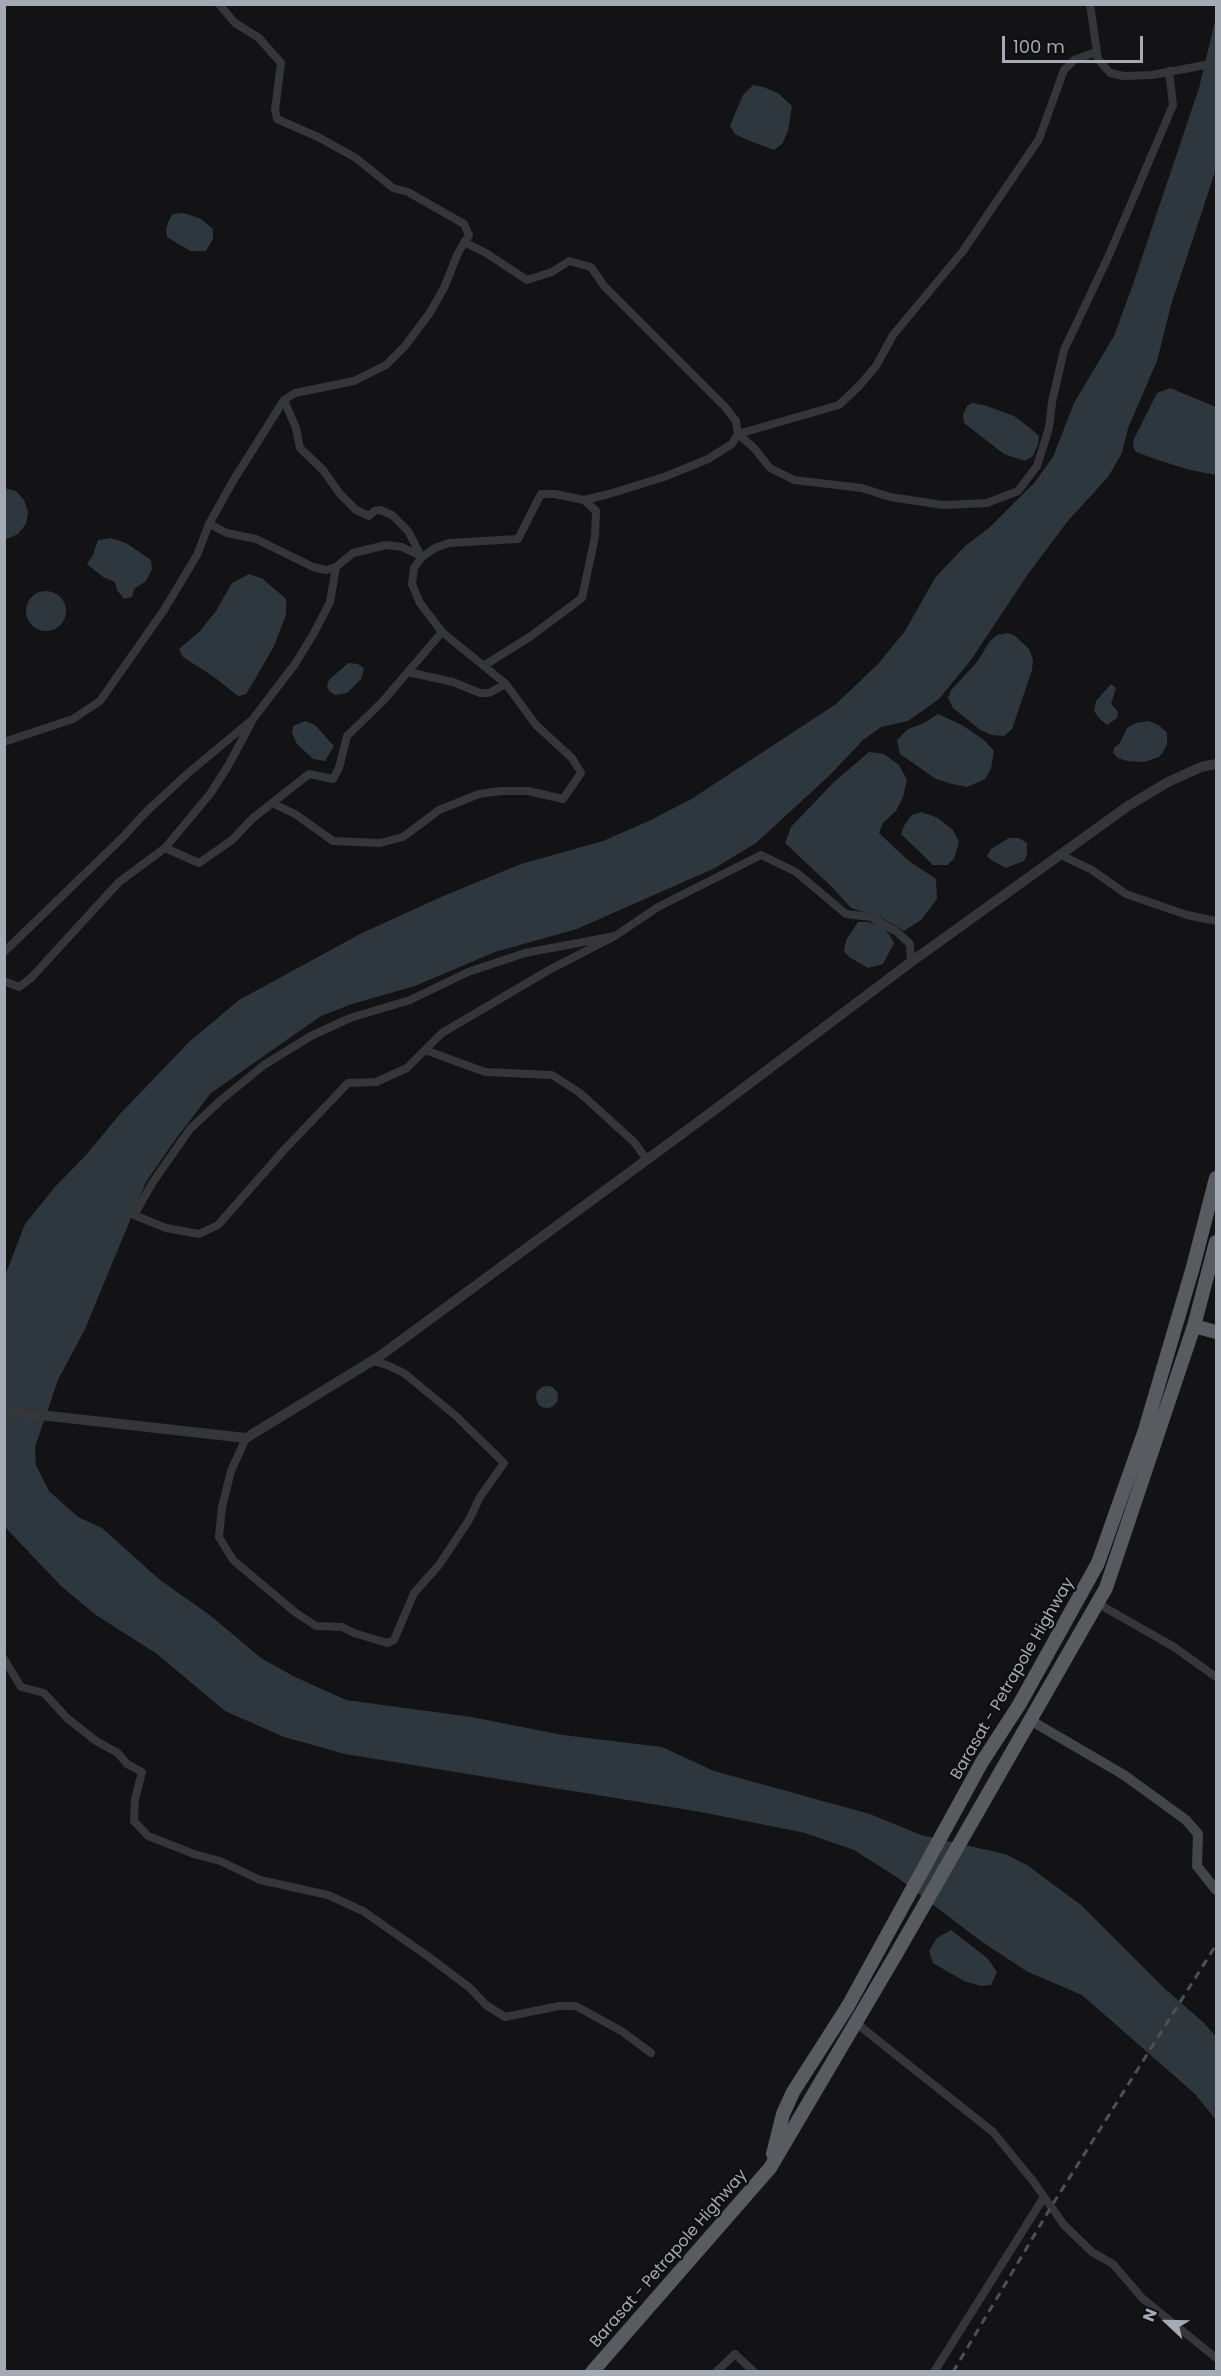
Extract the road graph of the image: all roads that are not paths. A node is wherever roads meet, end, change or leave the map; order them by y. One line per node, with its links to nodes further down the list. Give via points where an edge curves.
1 (219, 4): 6 (street, via 281,63 277,119 356,158 393,188 408,192 464,224 469,235)
2 (1090, 4): 3 (street)
3 (1096, 52): 5 (street, via 1103,68 1110,73 1124,76); 8 (street, via 1074,60 1064,70 1039,139 963,251 893,334 876,366 860,385 839,405)
4 (1216, 63): 5 (street)
5 (1169, 71): 8 (street, via 1173,105 1064,350 1049,428 1037,466 1018,491 987,503 943,505 890,497 862,488 794,480 770,468)
6 (464, 242): 7 (street, via 429,314 386,365 354,381 295,393); 8 (street, via 527,280 552,272 569,261 591,267 604,286 725,407 735,421)
7 (284, 400): 10 (street); 11 (street, via 300,448 340,494 356,510 369,516 380,510 392,515 408,531)
8 (738, 435): 9 (street, via 732,444 708,459 664,477)
9 (584, 500): 11 (street, via 541,494 518,539 448,543); 14 (street, via 596,511 595,537 582,598)
10 (209, 524): 12 (street, via 227,533 256,538 313,567); 18 (street, via 197,555 164,610 100,701 73,719)
11 (422, 558): 12 (street, via 402,547 386,545 353,553); 13 (street, via 414,568 412,584 420,603)
12 (336, 567): 17 (street, via 330,602 314,633)
13 (442, 632): 14 (street); 15 (street)
14 (485, 665): 16 (street)
15 (408, 672): 16 (street, via 453,681 480,693); 20 (street, via 347,736 333,778 309,774)
16 (506, 684): 20 (street, via 536,725 572,758 581,773 563,799 528,791 479,794 440,810 403,837 380,843 333,841)
17 (253, 719): 21 (street, via 210,794); 25 (street, via 154,805)
18 (4, 742)
19 (1216, 764): 22 (street, via 1154,789)
20 (272, 803): 21 (street, via 232,840 199,863)
21 (165, 848): 27 (street, via 119,882 31,978 19,987)
22 (1062, 855): 23 (street, via 1126,894); 26 (street)
23 (1216, 921)
24 (615, 936): 26 (street, via 658,907 761,855 796,872 846,914 871,917 897,932 910,944); 28 (street, via 442,1033); 28 (street, via 525,953 311,1036 264,1065 190,1129 135,1215 166,1228 199,1234 218,1225 348,1083 376,1082 407,1068)
25 (4, 952)
26 (911, 962): 29 (street)
27 (4, 981)
28 (425, 1050): 29 (street, via 485,1072 552,1075 580,1093 634,1142)
29 (647, 1160): 34 (street)
30 (1216, 1178): 44 (highway, Barasat - Petrapole Highway, via 1145,1430 1098,1563 1019,1705 982,1762 848,2006 793,2092 783,2114)
31 (1216, 1242): 32 (highway, Barasat - Petrapole Highway)
32 (1194, 1326): 33 (highway); 37 (highway, Barasat - Petrapole Highway, via 1106,1588)
33 (1216, 1332)
34 (372, 1361): 36 (street); 36 (street, via 404,1373 504,1463 439,1565 414,1593 394,1640 387,1643 342,1627 316,1626 233,1560 219,1537 221,1517 231,1471)
35 (4, 1411): 36 (street)
36 (246, 1438)
37 (1096, 1603): 39 (street, via 1174,1647); 40 (highway, Barasat - Petrapole Highway)
38 (4, 1659): 43 (street, via 21,1687 44,1693 67,1719 142,1772 134,1821 148,1836 220,1861 260,1880 328,1894 363,1911 505,2017 576,2006 623,2032)
39 (1216, 1677)
40 (1030, 1720): 41 (main road, via 1125,1775 1186,1820 1198,1834 1197,1866); 42 (highway, Barasat - Petrapole Highway)
41 (1216, 1890)
42 (856, 2023): 44 (highway, Barasat - Petrapole Highway); 45 (street, via 993,2132)
43 (651, 2054)
44 (770, 2168): 47 (highway, Barasat - Petrapole Highway)
45 (1044, 2197): 46 (street, via 1064,2225 1092,2252 1113,2264 1142,2298); 50 (street)
46 (1216, 2358)
47 (592, 2372)
48 (716, 2372): 49 (street, via 735,2354)
49 (754, 2372)
50 (934, 2372)

